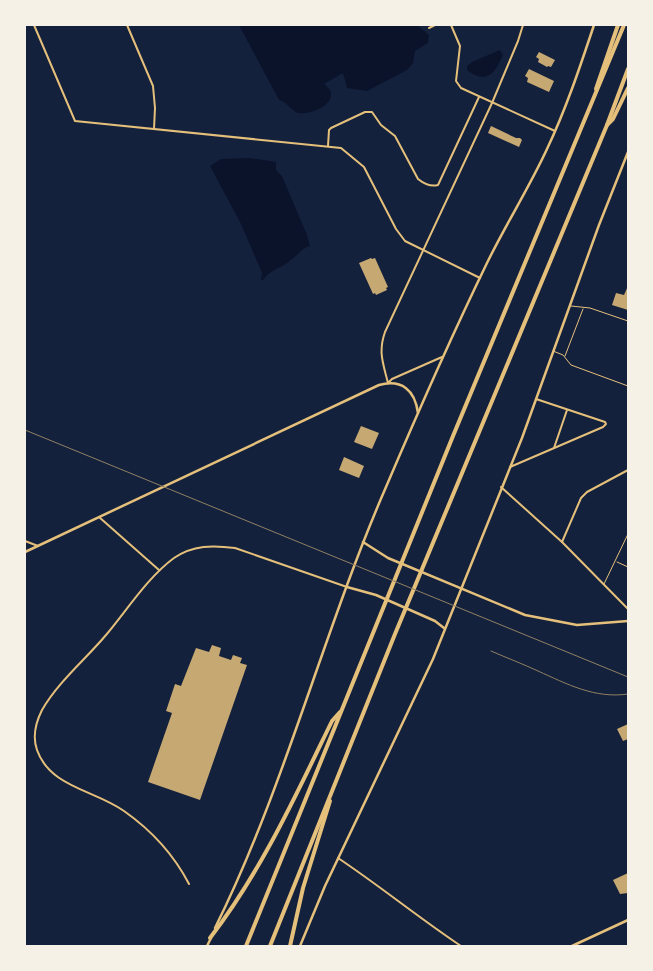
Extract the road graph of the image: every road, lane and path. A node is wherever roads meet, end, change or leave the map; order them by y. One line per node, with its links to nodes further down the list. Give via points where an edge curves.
1 (34, 25): 16 (street, via 75,121)
2 (127, 25): 16 (street, via 153,86)
3 (435, 25): 9 (street)
4 (450, 25): 13 (street, via 460,46 456,81)
5 (522, 25): 14 (street)
6 (594, 25): 17 (main road)
7 (618, 25): 12 (highway)
8 (624, 25): 12 (highway)
9 (429, 28)
10 (628, 69): 15 (highway)
11 (628, 88): 15 (highway, via 613,119)
12 (596, 94): 53 (highway)
13 (479, 97): 14 (street); 18 (street, via 435,186 418,178 395,136 372,112 365,112 331,128)
14 (492, 103): 17 (street); 20 (street)
15 (606, 125): 54 (highway)
16 (154, 129): 18 (street)
17 (555, 131): 21 (main road)
18 (328, 146): 20 (street, via 341,148 364,167 396,229 405,241)
19 (628, 152): 22 (main road)
20 (424, 250): 21 (street); 28 (street, via 381,345)
21 (480, 278): 26 (main road)
22 (569, 306): 23 (lane); 25 (main road)
23 (583, 308): 24 (lane); 27 (lane)
24 (628, 321)
25 (553, 351): 27 (lane); 30 (main road)
26 (442, 357): 28 (street); 32 (main road)
27 (565, 357): 29 (lane, via 571,365)
28 (388, 383): 32 (main road, via 396,383 410,392); 37 (main road)
29 (628, 386)
30 (535, 399): 31 (street); 34 (main road)
31 (567, 409): 33 (street); 33 (street, via 606,424)
32 (418, 414): 40 (main road)
33 (554, 448): 34 (street)
34 (510, 467): 36 (main road)
35 (628, 470): 41 (street, via 581,498)
36 (501, 487): 41 (street); 49 (main road)
37 (99, 517): 42 (main road); 46 (street)
38 (628, 534): 44 (lane)
39 (25, 541): 42 (street)
40 (363, 542): 48 (main road); 49 (main road, via 388,558)
41 (562, 542): 47 (street)
42 (38, 546): 43 (main road)
43 (25, 552)
44 (616, 561): 45 (lane); 47 (lane)
45 (628, 567)
46 (159, 570): 48 (street, via 187,550 219,546 236,548); 56 (street, via 95,648 57,687 37,721 35,739 43,764 52,774 62,782 102,798 137,820 163,845)
47 (603, 585): 50 (street)
48 (347, 587): 52 (main road, via 384,598); 58 (main road, via 273,794 234,890)
49 (461, 588): 51 (main road, via 526,615 569,624 585,626); 52 (main road)
50 (628, 610)
51 (628, 621)
52 (444, 628): 55 (main road, via 430,667)
53 (341, 710): 58 (highway, via 332,721 258,866); 60 (highway)
54 (341, 767): 61 (highway); 62 (highway, via 303,888)
55 (338, 858): 63 (main road); 64 (street)
56 (189, 884)
57 (628, 920): 65 (main road)
58 (210, 938): 59 (main road)
59 (207, 946)
60 (246, 946)
61 (270, 946)
62 (290, 946)
63 (300, 946)
64 (461, 946)
65 (572, 946)

